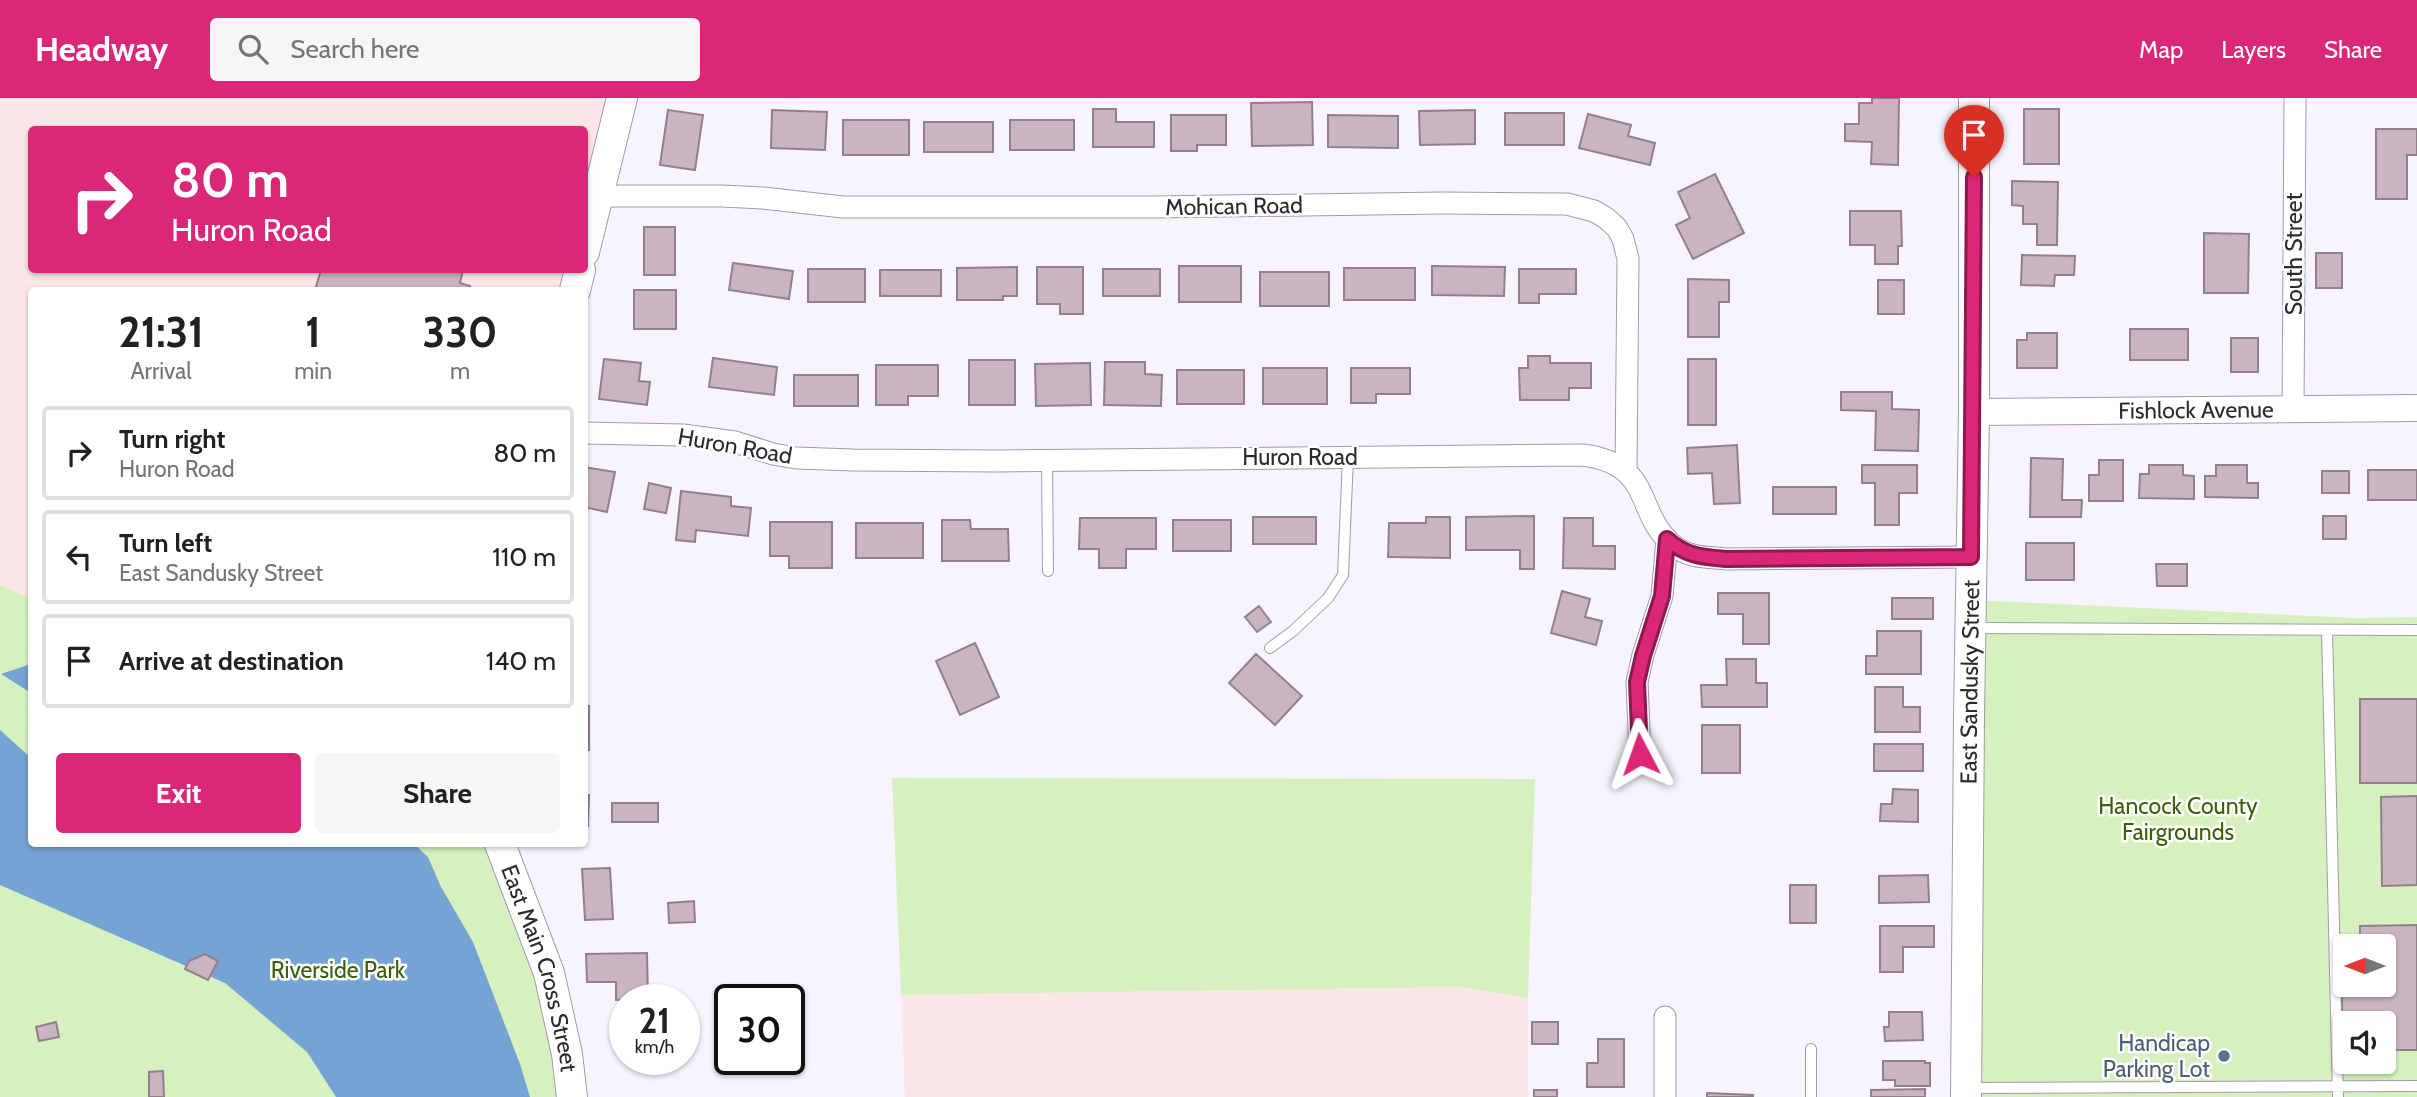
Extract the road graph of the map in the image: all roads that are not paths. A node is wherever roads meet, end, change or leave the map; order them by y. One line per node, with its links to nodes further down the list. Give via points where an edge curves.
1 (622, 98): 4 (main road)
2 (1974, 98): 8 (main road, East Sandusky Street)
3 (2295, 98): 7 (street, South Street)
4 (598, 196): 5 (main road); 12 (street, Mohican Road, via 763,198 843,207 1580,206 1617,228 1628,259)
5 (588, 236)
6 (2417, 408): 7 (street, Fishlock Avenue)
7 (2293, 409): 8 (street, Fishlock Avenue)
8 (1974, 412): 14 (main road, East Sandusky Street)
9 (588, 433): 11 (street, Huron Road, via 683,435 735,442 796,458)
10 (1349, 457): 11 (street, Huron Road); 12 (street, Huron Road, via 1583,455 1610,461); 19 (lane, via 1343,575 1328,598)
11 (1047, 460): 15 (lane)
12 (1626, 472): 13 (street)
13 (1667, 539): 14 (street, via 1699,557 1726,559); 20 (street, via 1662,596 1637,682)
14 (1971, 557): 16 (main road, East Sandusky Street)
15 (1048, 571)
16 (1970, 628): 17 (lane); 26 (main road, East Sandusky Street)
17 (2327, 629): 18 (lane); 25 (lane)
18 (2417, 630)
19 (1270, 648)
20 (1640, 754)
21 (501, 847): 27 (main road, East Main Cross Street, via 549,973)
22 (1665, 1017): 28 (street)
23 (1811, 1049): 29 (lane)
24 (2417, 1086): 25 (lane)
25 (2338, 1092): 26 (lane)
26 (1966, 1093)
27 (572, 1097)
28 (1665, 1097)
29 (1811, 1097)

